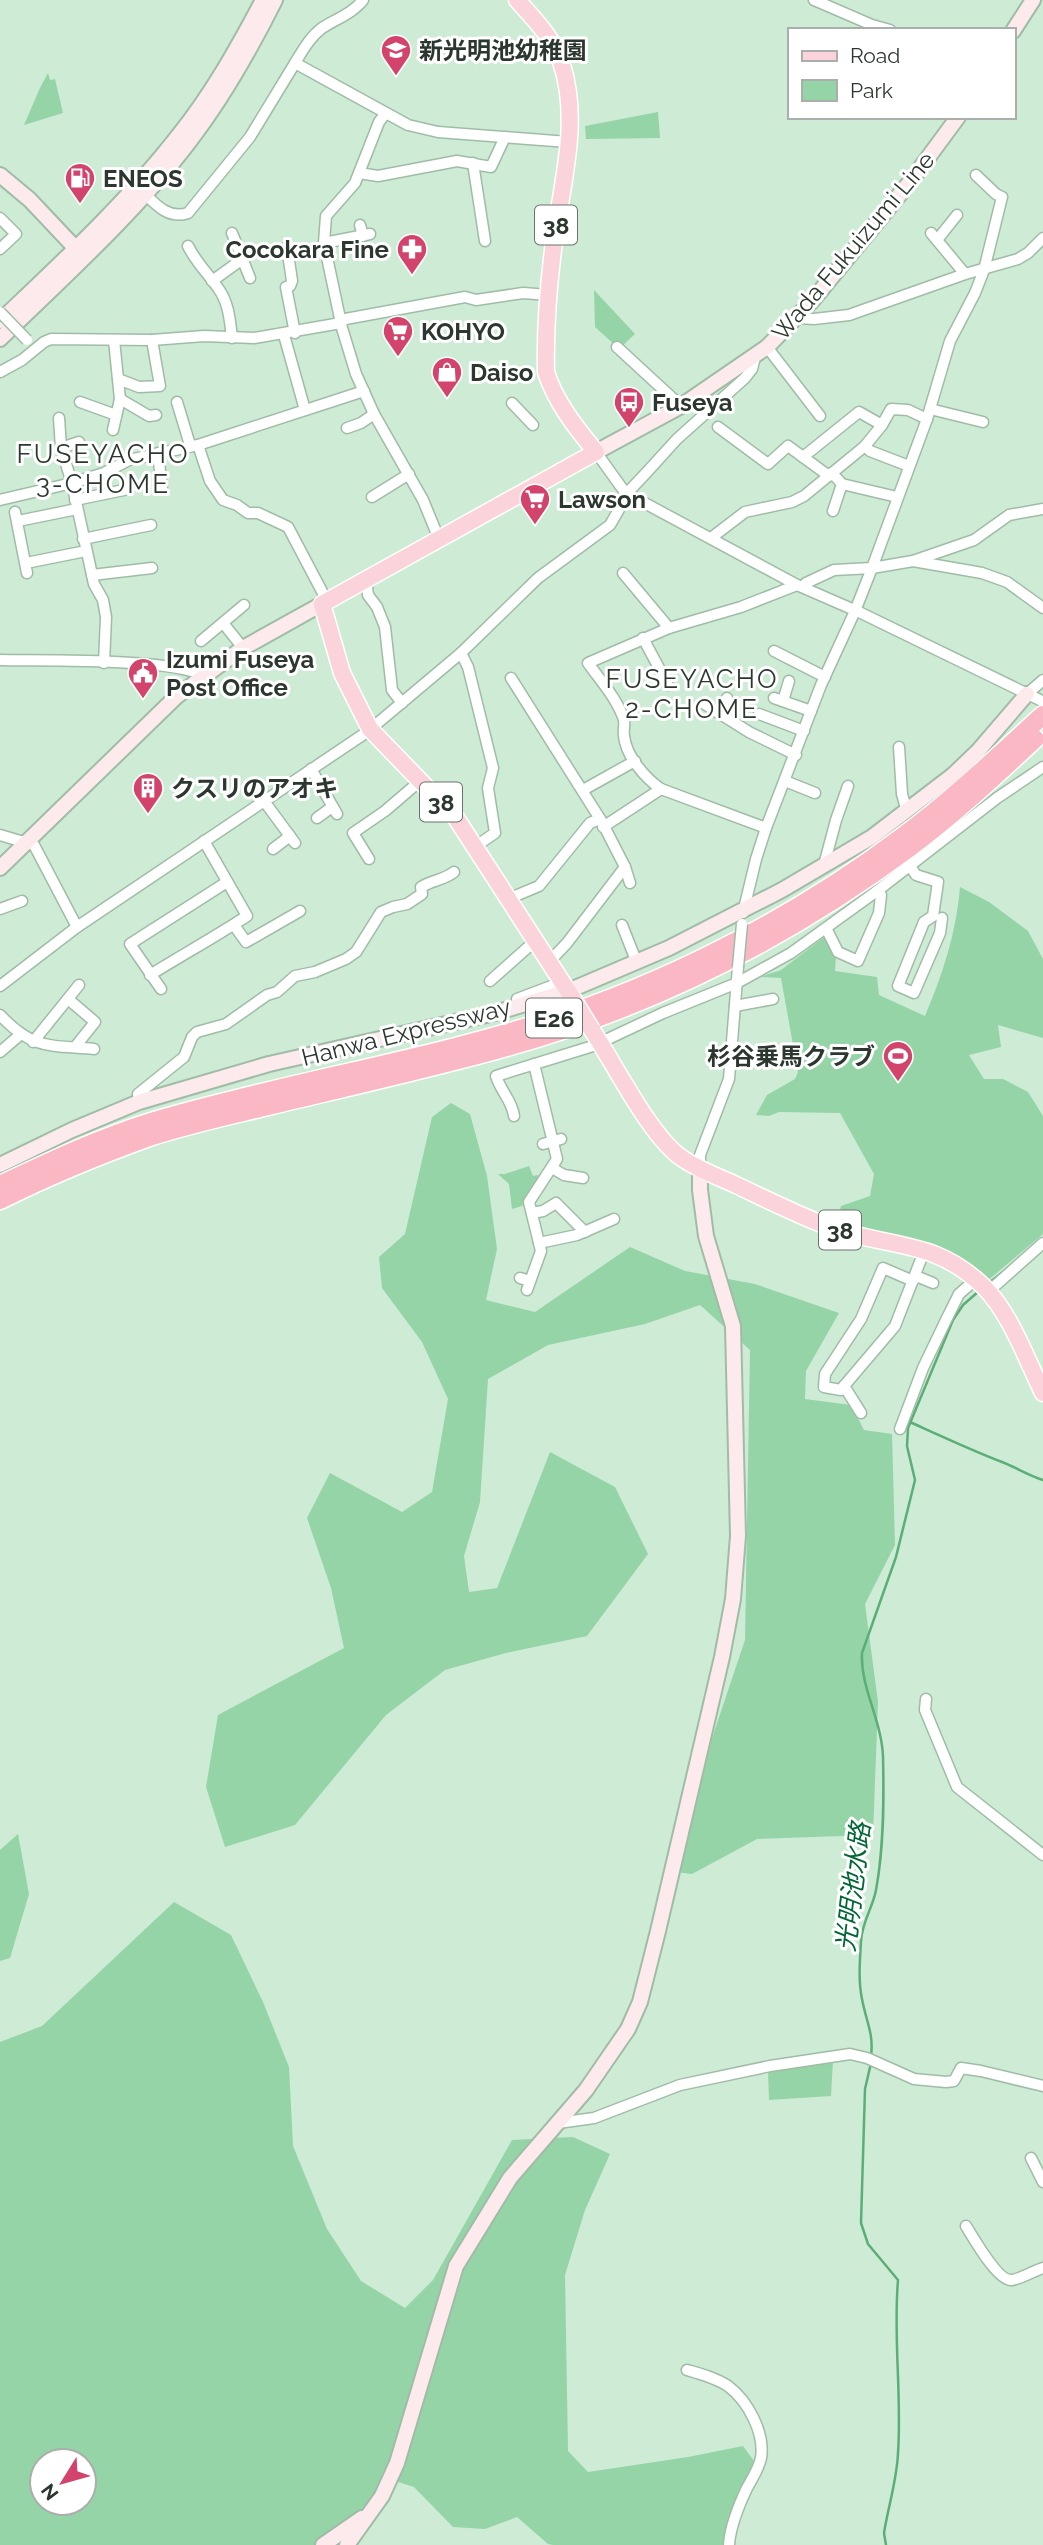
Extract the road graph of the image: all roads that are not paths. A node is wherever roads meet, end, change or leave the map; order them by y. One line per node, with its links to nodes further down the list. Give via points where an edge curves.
1 (263, 0): 29 (street, via 179,135)
2 (275, 0): 18 (street, via 219,101)
3 (363, 0): 9 (street, via 310,39)
4 (517, 0): 13 (main road, 38, via 546,34 562,65 569,95)
5 (814, 0): 7 (street)
6 (1033, 0): 8 (street)
7 (883, 28)
8 (1015, 28)
9 (295, 63): 10 (street); 18 (street, via 250,136 188,214 163,211)
10 (385, 114): 12 (street, via 428,131); 15 (street)
11 (957, 119): 37 (street, Wada Fukuizumi Line)
12 (505, 137): 13 (street); 14 (street, via 491,167)
13 (568, 142): 35 (main road, 38)
14 (473, 163): 15 (street, via 457,161 378,176); 24 (street)
15 (359, 173): 25 (street, via 326,216)
16 (976, 175): 31 (street, via 1002,197)
17 (1, 177): 29 (street, via 30,200)
18 (146, 195): 29 (street)
19 (957, 215): 32 (street, via 934,237)
20 (0, 218): 28 (street, via 16,234)
21 (364, 232): 25 (street)
22 (232, 233): 30 (street)
23 (1043, 238): 31 (street, via 1018,259)
24 (485, 240)
25 (324, 243): 39 (street)
26 (188, 246): 34 (street)
27 (287, 247): 40 (street, via 292,281 286,287)
28 (0, 249)
29 (80, 253): 38 (street); 42 (street)
30 (244, 258): 33 (street); 34 (street)
31 (984, 270): 32 (street); 59 (street, via 950,341)
32 (965, 274): 37 (street, via 849,315)
33 (250, 278)
34 (212, 281): 41 (street, via 228,309)
35 (550, 296): 39 (street, via 465,297); 74 (main road, 38, via 546,372 560,402)
36 (0, 312): 45 (street, bridge)
37 (798, 318): 47 (street, Wada Fukuizumi Line)
38 (0, 321)
39 (340, 322): 40 (street); 51 (street)
40 (289, 334): 41 (street); 57 (street)
41 (232, 338): 44 (street)
42 (0, 339)
43 (114, 340): 44 (street); 45 (street, via 51,339); 50 (street)
44 (152, 341): 50 (street, via 160,386 138,387)
45 (31, 344): 49 (street, via 22,360)
46 (617, 347): 56 (street)
47 (767, 348): 48 (street, Wada Fukuizumi Line); 62 (street)
48 (755, 357): 56 (street, Wada Fukuizumi Line); 84 (street, via 745,378 677,439)
49 (0, 372)
50 (118, 379): 52 (street)
51 (365, 391): 57 (street); 58 (street)
52 (120, 399): 60 (street); 61 (street, via 149,416)
53 (80, 402): 60 (street)
54 (177, 402): 71 (street)
55 (512, 403): 65 (street)
56 (681, 406): 74 (street, Wada Fukuizumi Line)
57 (305, 410): 71 (street)
58 (374, 414): 68 (street); 78 (street)
59 (928, 414): 64 (street); 66 (street, via 891,409); 77 (street)
60 (116, 415): 69 (street)
61 (156, 415)
62 (820, 416)
63 (59, 418): 73 (street)
64 (983, 422)
65 (533, 425)
66 (882, 425): 72 (street); 76 (street, via 859,412)
67 (718, 427): 76 (street, via 768,464 788,446)
68 (347, 428)
69 (113, 430)
70 (79, 442): 73 (street)
71 (194, 445): 75 (street); 103 (street, via 223,500 288,527)
72 (865, 446): 77 (street); 79 (street)
73 (61, 448): 80 (street)
74 (596, 452): 84 (street); 94 (main road)
75 (158, 453): 80 (street); 82 (street)
76 (803, 457): 79 (street)
77 (909, 466): 86 (street)
78 (409, 474): 85 (street); 94 (street)
79 (830, 474): 81 (street); 92 (street, via 804,496 745,512)
80 (72, 483): 87 (street); 88 (street)
81 (842, 484): 86 (street); 90 (street)
82 (162, 489)
83 (124, 490): 88 (street)
84 (628, 494): 92 (street); 113 (street, via 610,525 538,578)
85 (372, 497)
86 (897, 497): 98 (street)
87 (0, 500)
88 (76, 504): 93 (street); 95 (street, via 17,517 27,568)
89 (1043, 509): 96 (street, via 1009,516 974,540)
90 (833, 512)
91 (151, 525): 93 (street, via 129,525)
92 (711, 538): 102 (street)
93 (83, 539): 95 (street)
94 (439, 539): 101 (main road)
95 (86, 551): 100 (street)
96 (912, 561): 98 (street); 105 (street, via 982,573 1007,582)
97 (146, 565): 100 (street)
98 (872, 568): 102 (street, via 834,570); 106 (street)
99 (623, 573): 108 (street)
100 (92, 575): 115 (street, via 106,618)
101 (366, 579): 103 (main road); 124 (street, via 385,627 392,690)
102 (800, 586): 106 (street); 108 (street)
103 (325, 602): 111 (street); 130 (main road, 38, via 342,673)
104 (238, 607): 107 (street)
105 (1043, 608)
106 (855, 611): 117 (street); 122 (street)
107 (223, 623): 110 (street); 111 (street)
108 (669, 628): 109 (street)
109 (642, 638): 121 (street); 135 (street, via 588,663 618,707 628,751)
110 (201, 641)
111 (243, 648): 116 (street)
112 (774, 651): 117 (street)
113 (461, 653): 124 (street); 152 (street, via 493,768 488,788 495,834)
114 (0, 660): 115 (street)
115 (104, 663): 116 (street, via 155,665)
116 (203, 676): 151 (street)
117 (825, 677): 127 (street)
118 (511, 678): 141 (street)
119 (1043, 680): 122 (street)
120 (789, 681): 127 (street, via 779,700)
121 (668, 685)
122 (1027, 694): 126 (street); 145 (street, via 978,751)
123 (727, 698): 128 (street)
124 (402, 703): 130 (street)
125 (703, 703): 128 (street)
126 (1042, 708): 201 (highway, Hanwa Expressway / E26, via 971,782 901,838 792,910 659,979 495,1036 147,1124)
127 (811, 711): 131 (street)
128 (718, 713): 134 (street, via 754,739)
129 (759, 714): 131 (street)
130 (370, 729): 137 (street); 138 (main road, 38)
131 (804, 731): 134 (street)
132 (1043, 732): 202 (highway, Hanwa Expressway / E26, via 908,848 797,923 667,990 498,1050 150,1137)
133 (899, 747): 145 (street)
134 (796, 755): 139 (street)
135 (635, 761): 140 (street); 141 (street)
136 (1043, 767): 156 (street)
137 (312, 769): 144 (street); 146 (street, via 335,811)
138 (420, 781): 152 (main road, 38); 154 (street, via 353,833)
139 (785, 781): 143 (street); 148 (street)
140 (661, 789): 147 (street); 148 (street)
141 (583, 790): 147 (street)
142 (844, 790): 155 (street, via 832,818)
143 (815, 793)
144 (264, 801): 150 (street); 153 (street, via 292,840)
145 (907, 812): 155 (street)
146 (317, 818)
147 (602, 823): 157 (street); 163 (street, via 590,823 539,886)
148 (766, 828): 167 (street)
149 (0, 835): 151 (street)
150 (204, 841): 160 (street); 170 (street)
151 (27, 842): 158 (street); 170 (street, via 41,856)
152 (476, 846): 163 (main road, 38)
153 (272, 849)
154 (369, 859)
155 (824, 865): 167 (street)
156 (910, 866): 162 (street); 168 (street, via 916,875 939,882)
157 (625, 867): 161 (street); 174 (street)
158 (0, 868)
159 (454, 872): 195 (street, via 421,887 422,894 407,904 384,906 356,952 315,972 295,976 226,1024 197,1032 184,1057 138,1094)
160 (227, 882): 169 (street, via 247,916); 176 (street, via 130,944)
161 (630, 883)
162 (877, 891): 171 (street); 171 (street, via 881,895 879,913 858,961 838,952)
163 (508, 899): 173 (main road, 38)
164 (22, 901): 165 (street)
165 (0, 909)
166 (300, 911): 169 (street, via 246,942)
167 (743, 917): 175 (street); 178 (street, bridge)
168 (942, 918): 168 (street, via 924,922 898,986 914,993)
169 (234, 925): 176 (street)
170 (77, 927): 180 (street)
171 (826, 929): 178 (street)
172 (622, 932): 175 (street)
173 (535, 941): 174 (main road, 38); 177 (street)
174 (549, 962): 182 (main road, 38)
175 (637, 963): 182 (street)
176 (150, 975): 181 (street)
177 (490, 981)
178 (737, 983): 186 (street); 189 (street)
179 (79, 985): 183 (street)
180 (0, 986)
181 (161, 989)
182 (567, 991): 184 (street); 189 (main road, 38, bridge); 195 (street, via 495,1013 269,1064)
183 (68, 999): 190 (street); 191 (street, via 95,1022)
184 (517, 999)
185 (773, 999): 186 (street)
186 (735, 1006): 199 (street, via 729,1079 700,1155)
187 (0, 1015): 188 (street)
188 (20, 1034): 190 (street); 193 (street)
189 (596, 1036): 194 (street); 199 (main road, 38, via 668,1146)
190 (33, 1042): 191 (street)
191 (75, 1047): 192 (street)
192 (94, 1049)
193 (0, 1052)
194 (534, 1063): 196 (street, via 496,1076); 198 (street, via 556,1159)
195 (139, 1102): 197 (street)
196 (514, 1116)
197 (0, 1165)
198 (552, 1168): 200 (street); 203 (street, via 530,1202)
199 (700, 1169): 208 (main road, 38, via 839,1230); 224 (street, via 703,1219 733,1326 738,1536 733,1599 640,2002 628,2029)
200 (583, 1178)
201 (0, 1185)
202 (0, 1200)
203 (532, 1213): 205 (street, via 556,1203); 206 (street)
204 (614, 1219): 205 (street)
205 (585, 1232): 206 (street)
206 (539, 1243): 210 (street, via 541,1251)
207 (1043, 1243): 212 (street)
208 (925, 1250): 209 (street); 212 (main road, 38, via 953,1263)
209 (914, 1278): 211 (street); 217 (street, via 895,1326); 217 (street, via 885,1264 861,1319 825,1374 824,1387 841,1390)
210 (525, 1283)
211 (933, 1283)
212 (982, 1286): 214 (street, via 959,1294); 218 (main road, 38, via 1001,1310)
213 (937, 1311): 214 (street)
214 (947, 1318): 216 (street)
215 (920, 1351): 216 (street)
216 (929, 1359): 220 (street, via 908,1394)
217 (844, 1386): 219 (street)
218 (1043, 1393)
219 (861, 1407)
220 (900, 1429)
221 (926, 1699): 222 (street, via 925,1710 957,1787)
222 (1043, 1855)
223 (1043, 2086): 224 (street, via 961,2068 954,2081 914,2079 850,2054 680,2085 594,2118)
224 (558, 2123): 230 (street, via 510,2178 457,2266 397,2463)
225 (1031, 2158): 226 (street)
226 (1043, 2182)
227 (966, 2226): 228 (street, via 986,2259 1005,2278 1012,2280)
228 (1043, 2268)
229 (687, 2370): 233 (street, via 733,2390 761,2436 761,2459)
230 (367, 2515): 231 (street); 232 (street)
231 (323, 2545)
232 (347, 2545)
233 (729, 2545)

